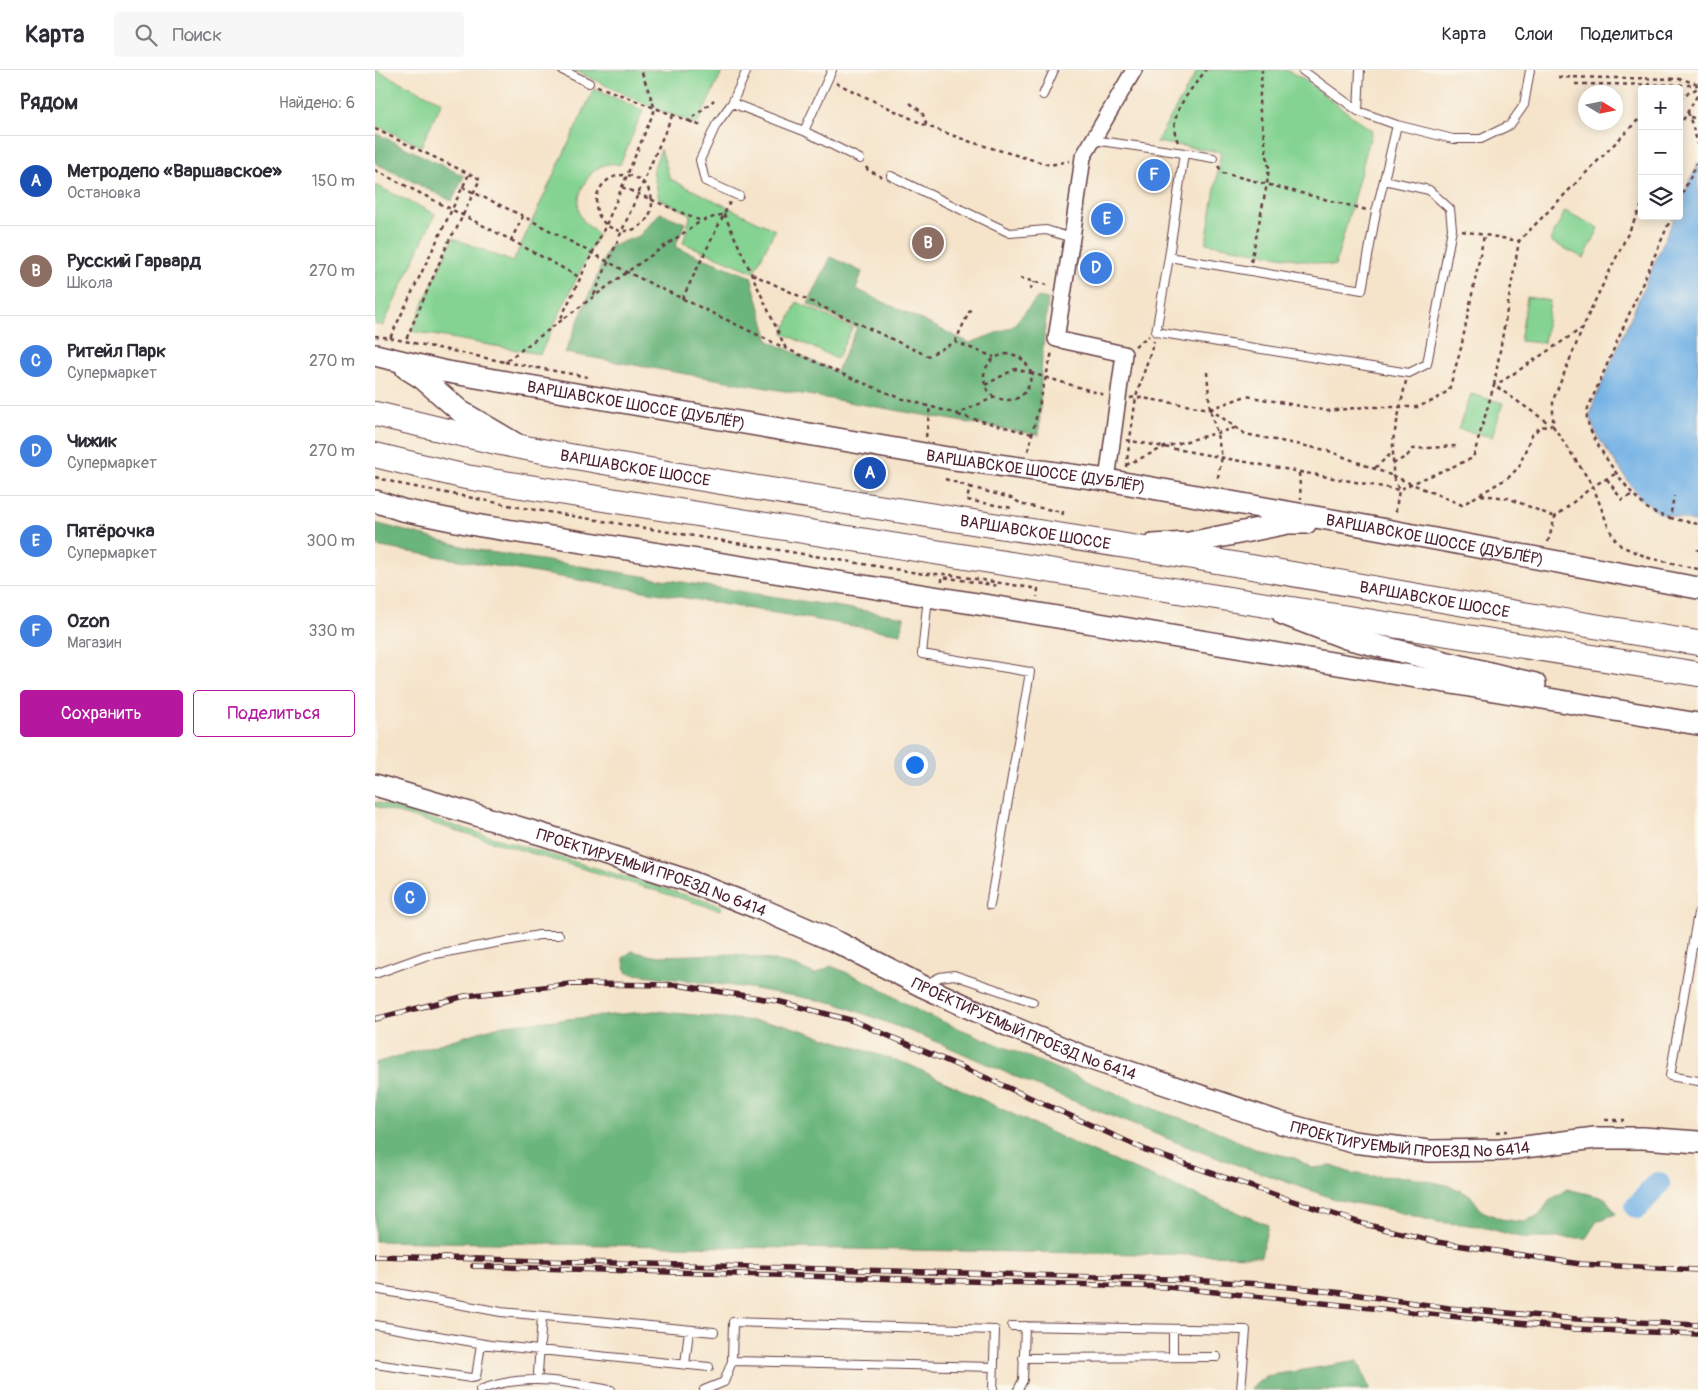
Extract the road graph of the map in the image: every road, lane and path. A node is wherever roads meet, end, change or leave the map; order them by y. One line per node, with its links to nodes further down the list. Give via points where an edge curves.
1 (562, 70): 14 (lane)
2 (641, 70): 24 (path)
3 (747, 70): 22 (lane)
4 (832, 70): 13 (lane)
5 (1054, 70): 19 (lane)
6 (1134, 70): 38 (street)
7 (1206, 70): 40 (path, via 1179,106 1173,133)
8 (1262, 70): 52 (path, via 1259,105 1269,168)
9 (1302, 70): 26 (lane)
10 (1360, 70): 26 (lane)
11 (1530, 70): 33 (lane, via 1524,105 1510,126 1481,139 1453,139)
12 (1558, 77): 17 (path, via 1681,78)
13 (828, 79): 35 (path); 37 (lane)
14 (589, 83)
15 (1575, 84): 17 (path)
16 (598, 86): 24 (path)
17 (1698, 86): 20 (path)
18 (1698, 94): 25 (path)
19 (1043, 95)
20 (1683, 95)
21 (714, 100): 31 (path)
22 (732, 103): 37 (lane); 58 (lane, via 716,125 700,160 705,181)
23 (910, 103): 35 (path, via 922,112)
24 (655, 109): 27 (path); 48 (path)
25 (1687, 110): 28 (path); 29 (path)
26 (1358, 111): 33 (lane)
27 (672, 116): 31 (path); 51 (path)
28 (1690, 117): 30 (path); 39 (path)
29 (1683, 118)
30 (1698, 119)
31 (689, 121): 34 (path)
32 (1638, 121): 74 (path)
33 (1397, 125): 50 (lane)
34 (703, 126)
35 (927, 126): 43 (path, via 1050,165)
36 (375, 128): 47 (path)
37 (804, 131): 42 (lane)
38 (1093, 140): 40 (lane); 72 (street, via 1083,157)
39 (1698, 144)
40 (1184, 154): 41 (lane); 76 (lane)
41 (1213, 158): 52 (path, via 1223,173)
42 (860, 159)
43 (1067, 161)
44 (1698, 161): 56 (path)
45 (375, 170): 60 (path)
46 (868, 170): 49 (path)
47 (469, 174): 54 (path); 55 (path, via 480,179)
48 (627, 175): 51 (path); 53 (path); 68 (path, via 615,176 600,187 596,205)
49 (887, 177): 72 (lane, via 1010,233 1046,230)
50 (1384, 180): 61 (lane); 69 (lane, via 1429,190 1450,209)
51 (644, 182): 57 (path); 59 (path)
52 (1267, 184): 61 (path); 78 (path)
53 (622, 186): 57 (path); 68 (path)
54 (462, 187): 55 (path); 60 (path)
55 (474, 193): 64 (path); 65 (path)
56 (1683, 193)
57 (639, 194): 59 (path); 70 (path)
58 (739, 196)
59 (653, 200): 67 (path); 70 (path, via 646,222 638,228)
60 (451, 209): 64 (path); 93 (path)
61 (1375, 212): 78 (lane, via 1362,290)
62 (1638, 213): 90 (path)
63 (724, 214): 67 (path); 80 (path); 87 (path)
64 (463, 215): 73 (path); 95 (path)
65 (523, 216): 73 (path); 75 (path)
66 (1671, 220): 133 (path, via 1588,408 1588,422 1595,438)
67 (701, 221): 79 (path)
68 (606, 224): 70 (path); 75 (path)
69 (1452, 229): 71 (path); 102 (lane, via 1427,364)
70 (623, 231): 77 (path)
71 (1484, 236): 74 (path); 111 (path, via 1449,390 1417,407)
72 (1072, 238): 94 (street)
73 (511, 240): 81 (path)
74 (1519, 242): 105 (path)
75 (592, 254): 77 (path); 81 (path)
76 (1169, 257): 78 (lane); 91 (lane)
77 (609, 263): 79 (path); 86 (path)
78 (1249, 271)
79 (627, 272): 86 (path); 87 (path)
80 (752, 274): 96 (path, via 928,356); 97 (path)
81 (581, 278): 89 (path)
82 (1020, 278): 83 (path)
83 (1034, 282): 84 (path); 85 (path)
84 (1057, 288)
85 (1030, 290)
86 (594, 297): 89 (path)
87 (682, 299): 97 (path)
88 (971, 308): 96 (path)
89 (560, 320): 95 (path, via 505,362)
90 (1584, 327): 105 (path); 114 (path, via 1553,400)
91 (1156, 332): 102 (lane); 107 (path)
92 (375, 336): 93 (path)
93 (390, 338): 95 (path)
94 (1056, 339): 103 (path); 108 (street, via 1124,354)
95 (405, 342)
96 (955, 342): 99 (path)
97 (787, 349): 109 (path, via 900,398)
98 (384, 358): 123 (main road, via 422,378 460,410); 138 (main road, ВАРШАВСКОЕ ШОССЕ (ДУБЛЁР), via 451,373 938,456)
99 (994, 358): 101 (path, via 1001,354 1017,355); 104 (path, via 985,370)
100 (1207, 372): 110 (path)
101 (1031, 373): 103 (path); 104 (path, via 1015,369); 106 (path, via 1028,388 1017,399)
102 (1409, 373): 111 (path)
103 (1046, 378): 108 (path); 116 (path)
104 (985, 385): 106 (path)
105 (1494, 385): 114 (path); 139 (path, via 1473,458)
106 (995, 398): 113 (path)
107 (1136, 398): 108 (path); 110 (path); 119 (path)
108 (1118, 399): 118 (street)
109 (930, 406): 113 (path); 120 (path)
110 (1210, 409): 111 (path, via 1246,396 1328,411 1364,407); 115 (path); 117 (path)
111 (1399, 409): 124 (path)
112 (375, 414): 123 (main road, ВАРШАВСКОЕ ШОССЕ)
113 (957, 414): 116 (path)
114 (1553, 426): 140 (path); 145 (path, via 1541,427 1531,436 1519,467)
115 (1236, 428): 117 (path); 130 (path, via 1245,434 1326,450)
116 (1032, 434): 125 (path)
117 (1217, 434): 122 (path); 127 (path)
118 (1113, 437): 119 (path); 138 (street)
119 (1129, 440): 122 (path); 129 (path)
120 (926, 442)
121 (1456, 446): 128 (path, via 1413,449)
122 (1165, 447): 127 (path); 129 (path)
123 (523, 448): 156 (main road, ВАРШАВСКОЕ ШОССЕ)
124 (1393, 452): 128 (path); 130 (path)
125 (1027, 454)
126 (375, 455): 165 (main road, ВАРШАВСКОЕ ШОССЕ, via 466,476)
127 (1221, 457): 132 (path); 142 (path)
128 (1393, 464): 134 (path)
129 (1126, 465): 131 (path)
130 (1375, 468): 134 (path)
131 (1128, 472)
132 (1299, 473): 143 (path); 148 (path)
133 (1617, 473): 137 (path); 144 (path)
134 (1393, 476): 139 (path); 143 (path)
135 (375, 477): 160 (path, via 524,508)
136 (945, 479): 141 (path)
137 (1607, 479): 140 (path); 144 (path, via 1622,500)
138 (1107, 480): 154 (main road, ВАРШАВСКОЕ ШОССЕ (ДУБЛЁР))
139 (1411, 484): 143 (path); 145 (path, via 1462,505)
140 (1593, 486): 151 (path); 158 (path, via 1608,526 1621,546 1649,558)
141 (969, 487): 149 (path, via 967,500); 150 (path, via 1025,505 1063,512 1063,517)
142 (1216, 489)
143 (1399, 490): 153 (path)
144 (1633, 494): 152 (path, via 1651,511)
145 (1479, 495): 151 (path, via 1508,498)
146 (1674, 496): 152 (path)
147 (375, 501): 164 (main road, via 402,510 481,526)
148 (1302, 504)
149 (1020, 510)
150 (1054, 516)
151 (1555, 517): 157 (path)
152 (1670, 518): 155 (path)
153 (1394, 520)
154 (1349, 522): 156 (main road, via 1288,523 1189,543); 161 (main road, ВАРШАВСКОЕ ШОССЕ (ДУБЛЁР))
155 (1698, 524)
156 (1125, 546): 166 (main road, ВАРШАВСКОЕ ШОССЕ)
157 (1546, 546)
158 (1698, 568)
159 (942, 577): 160 (path)
160 (998, 585): 162 (path); 163 (path, via 1038,589)
161 (1698, 588)
162 (997, 591)
163 (1038, 592)
164 (929, 596): 168 (main road); 171 (lane, via 922,654 1030,672)
165 (1255, 603): 167 (main road, ВАРШАВСКОЕ ШОССЕ); 168 (main road, via 1346,638)
166 (1698, 643)
167 (1698, 674)
168 (1660, 718): 169 (main road)
169 (1698, 724)
170 (375, 785): 175 (main road, ПРОЕКТИРУЕМЫЙ ПРОЕЗД № 6414, via 686,880 831,940)
171 (990, 905)
172 (1698, 913): 177 (lane, via 1670,1076)
173 (559, 935): 174 (lane, via 539,935 425,956)
174 (375, 974)
175 (922, 986): 176 (lane, via 940,977 954,975); 178 (main road, ПРОЕКТИРУЕМЫЙ ПРОЕЗД № 6414, via 1082,1056 1281,1123 1353,1142 1438,1151 1501,1150 1595,1138)
176 (1033, 1002)
177 (1698, 1081)
178 (1698, 1142)
179 (375, 1290): 180 (lane)
180 (542, 1316): 185 (lane); 188 (lane)
181 (375, 1325): 187 (lane)
182 (1012, 1326): 183 (lane)
183 (1025, 1326): 184 (lane); 191 (lane)
184 (1173, 1329): 189 (lane); 203 (lane, via 1246,1330)
185 (689, 1330): 186 (lane); 194 (lane)
186 (715, 1332)
187 (481, 1344): 188 (lane); 193 (lane, via 476,1377 471,1378)
188 (539, 1350): 194 (lane); 197 (lane)
189 (1173, 1357): 190 (lane); 191 (lane)
190 (1217, 1357)
191 (1023, 1358): 202 (lane, via 1023,1380)
192 (732, 1361): 196 (lane); 196 (lane, via 733,1322 995,1330); 200 (lane, via 724,1382)
193 (375, 1364)
194 (685, 1365): 195 (lane)
195 (709, 1367)
196 (994, 1367): 201 (lane)
197 (538, 1373)
198 (480, 1390): 199 (lane, via 499,1382 523,1380 552,1380)
199 (611, 1390)
200 (704, 1390)
201 (993, 1390)
202 (1018, 1390)
203 (1241, 1390)

